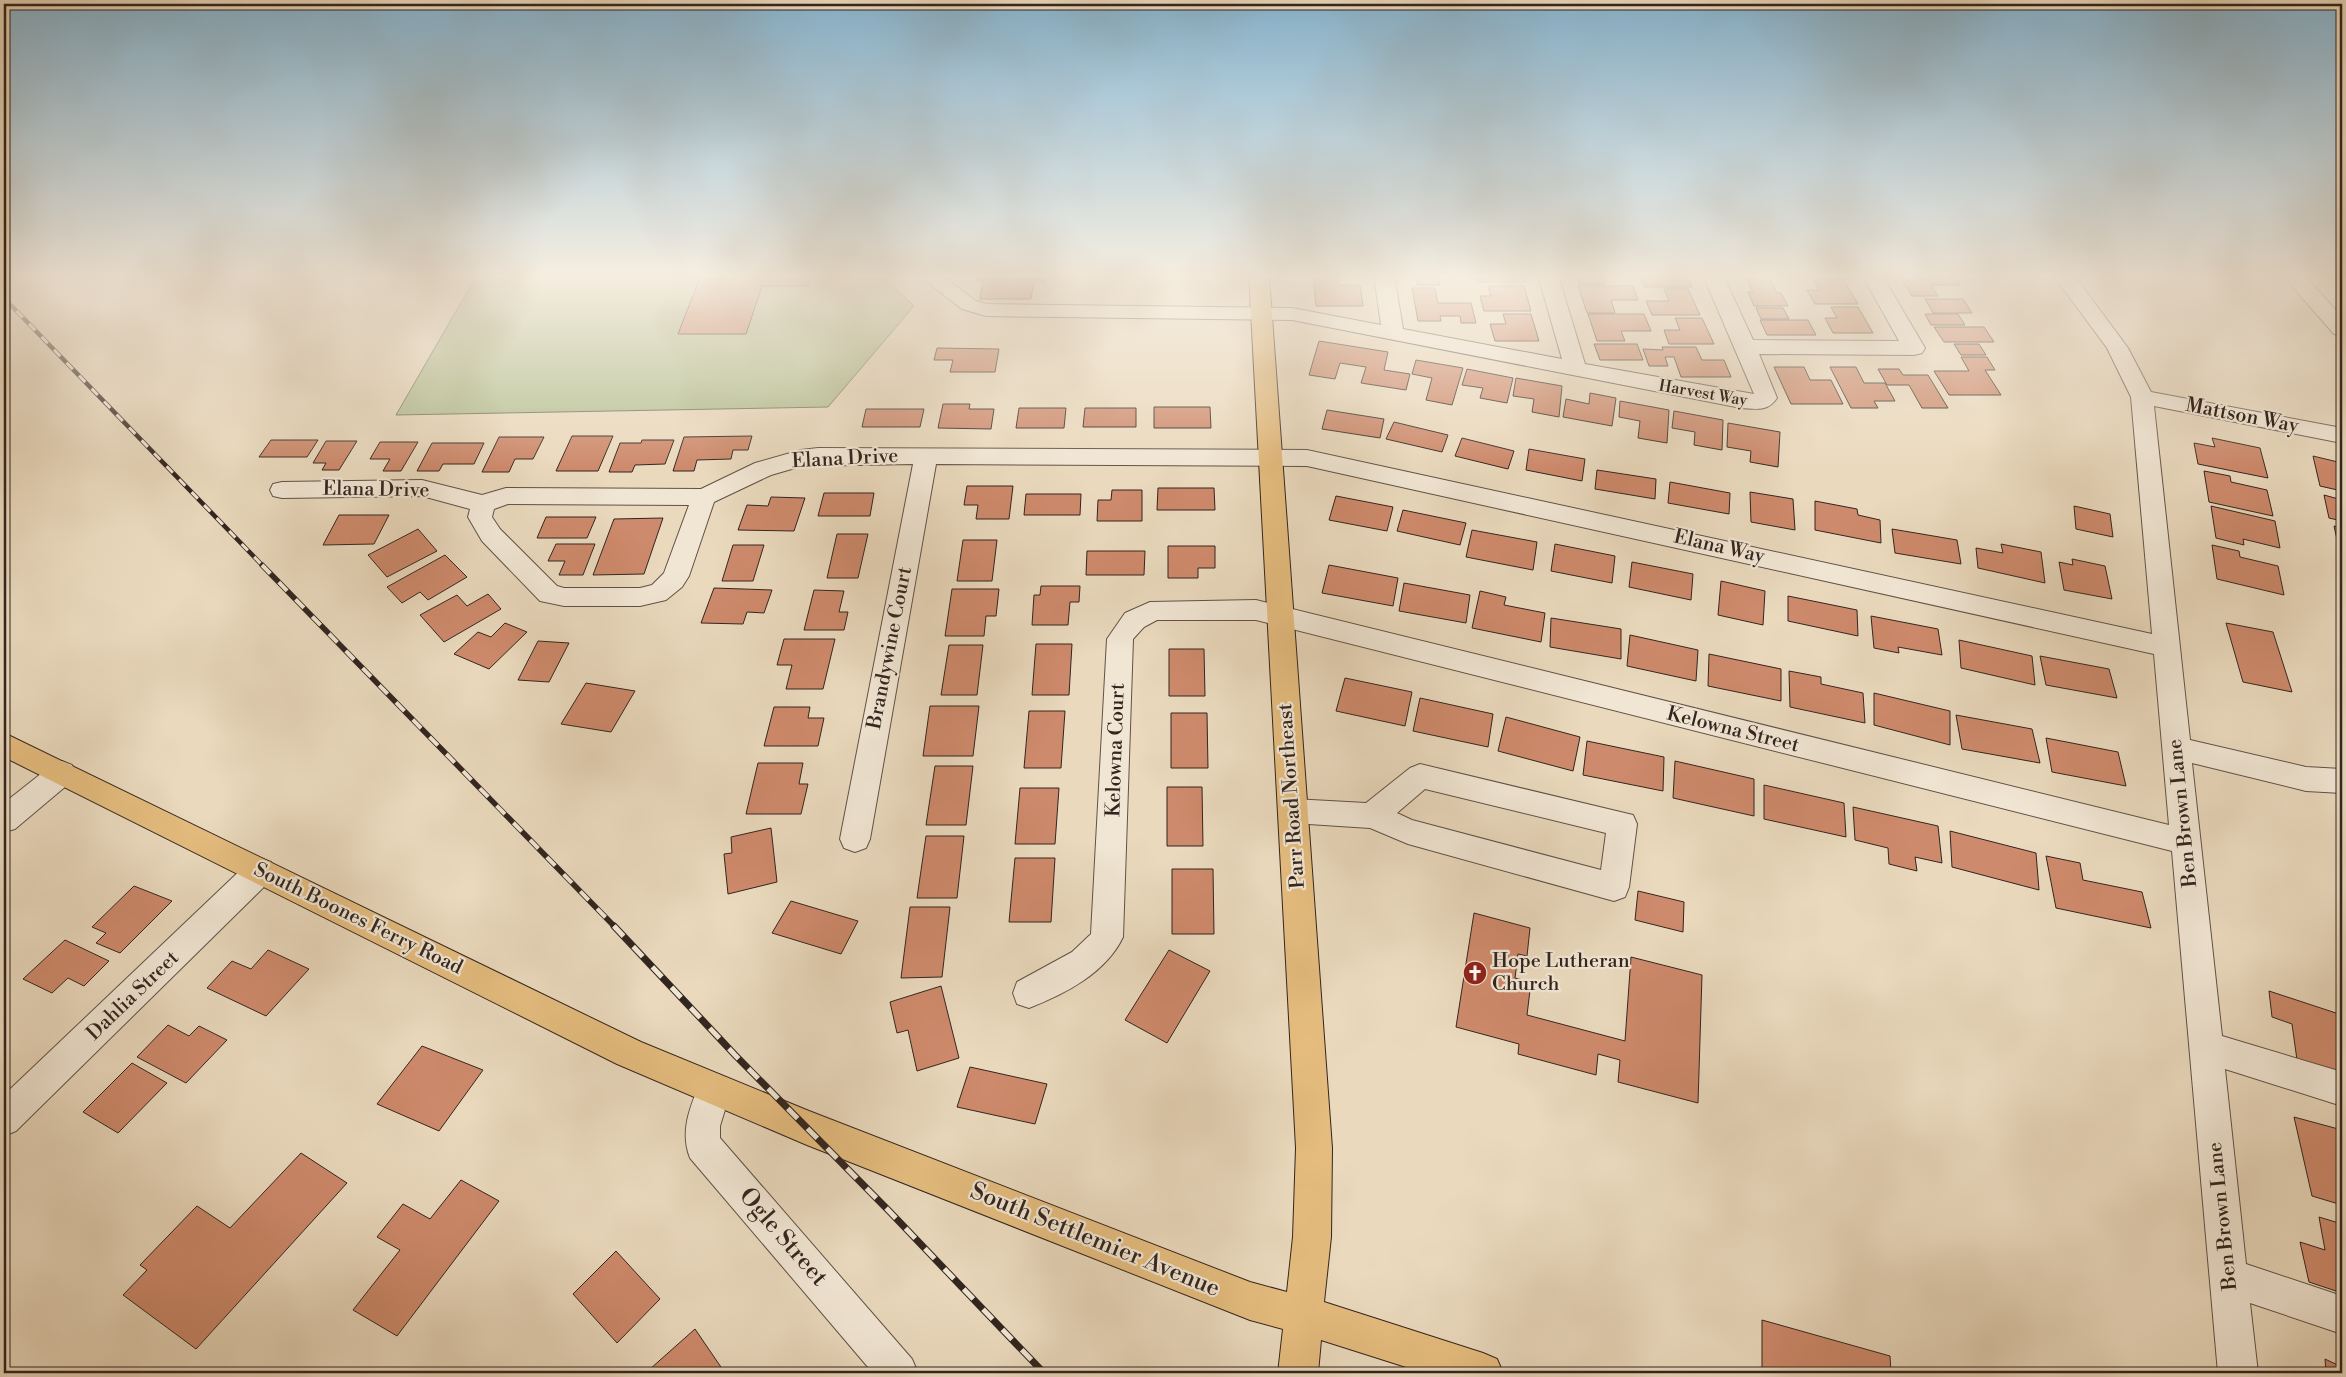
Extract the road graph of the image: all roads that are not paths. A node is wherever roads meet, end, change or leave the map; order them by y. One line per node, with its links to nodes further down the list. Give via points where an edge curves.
1 (1262, 339): 12 (main road, Parr Road Northeast)
2 (1428, 339): 8 (street, Harvest Way)
3 (1567, 339): 8 (street)
4 (1742, 339): 7 (street)
5 (1909, 339): 7 (street, via 1914,348)
6 (2110, 339): 9 (street, Ben Brown Lane, via 2135,377)
7 (1745, 347): 8 (street, Harvest Way, via 1765,392 1766,398 1762,402 1741,402)
8 (1576, 370)
9 (2142, 397): 10 (street, Mattson Way); 17 (street, Ben Brown Lane)
10 (2342, 435)
11 (926, 456): 12 (street, Elana Drive); 14 (street, Elana Drive, via 801,458 763,469); 25 (street, Brandywine Court)
12 (1269, 458): 16 (main road, Parr Road Northeast); 17 (street, Elana Way, via 1316,459)
13 (282, 490): 15 (street, Elana Drive, via 422,488)
14 (704, 497): 15 (street, Elana Drive, via 506,496); 15 (street, via 676,576 669,587 651,596 640,597 564,597 549,594 491,536 480,517)
15 (483, 504)
16 (1280, 617): 22 (main road, Parr Road Northeast); 26 (street, Kelowna Street); 28 (street, Kelowna Court, via 1251,610 1157,610 1144,613 1126,627 1120,638 1107,937 1102,948)
17 (2166, 647): 19 (street, Ben Brown Lane)
18 (4, 744): 20 (main road, South Boones Ferry Road)
19 (2176, 748): 21 (street, via 2306,779); 26 (street, Ben Brown Lane)
20 (62, 772): 23 (street); 27 (main road, South Boones Ferry Road)
21 (2342, 781)
22 (1293, 811): 24 (street); 35 (main road, Parr Road Northeast, via 1314,1148 1312,1237)
23 (13, 812)
24 (1372, 816): 24 (street, via 1408,831 1614,887 1622,824 1420,776)
25 (854, 839)
26 (2186, 842): 29 (street, Ben Brown Lane)
27 (260, 871): 31 (main road, South Boones Ferry Road, via 629,1053); 32 (street, Dahlia Street)
28 (1029, 993)
29 (2206, 1047): 30 (street); 33 (street, Ben Brown Lane)
30 (2342, 1089)
31 (714, 1090): 35 (main road, South Settlemier Avenue, via 1250,1301); 36 (street, Ogle Street, via 702,1126 703,1145)
32 (4, 1119)
33 (2229, 1277): 34 (street); 39 (street, Ben Brown Lane)
34 (2342, 1315)
35 (1303, 1316): 37 (main road, Parr Road Northeast); 38 (main road, South Settlemier Avenue)
36 (898, 1373)
37 (1298, 1373)
38 (1483, 1373)
39 (2238, 1373)

